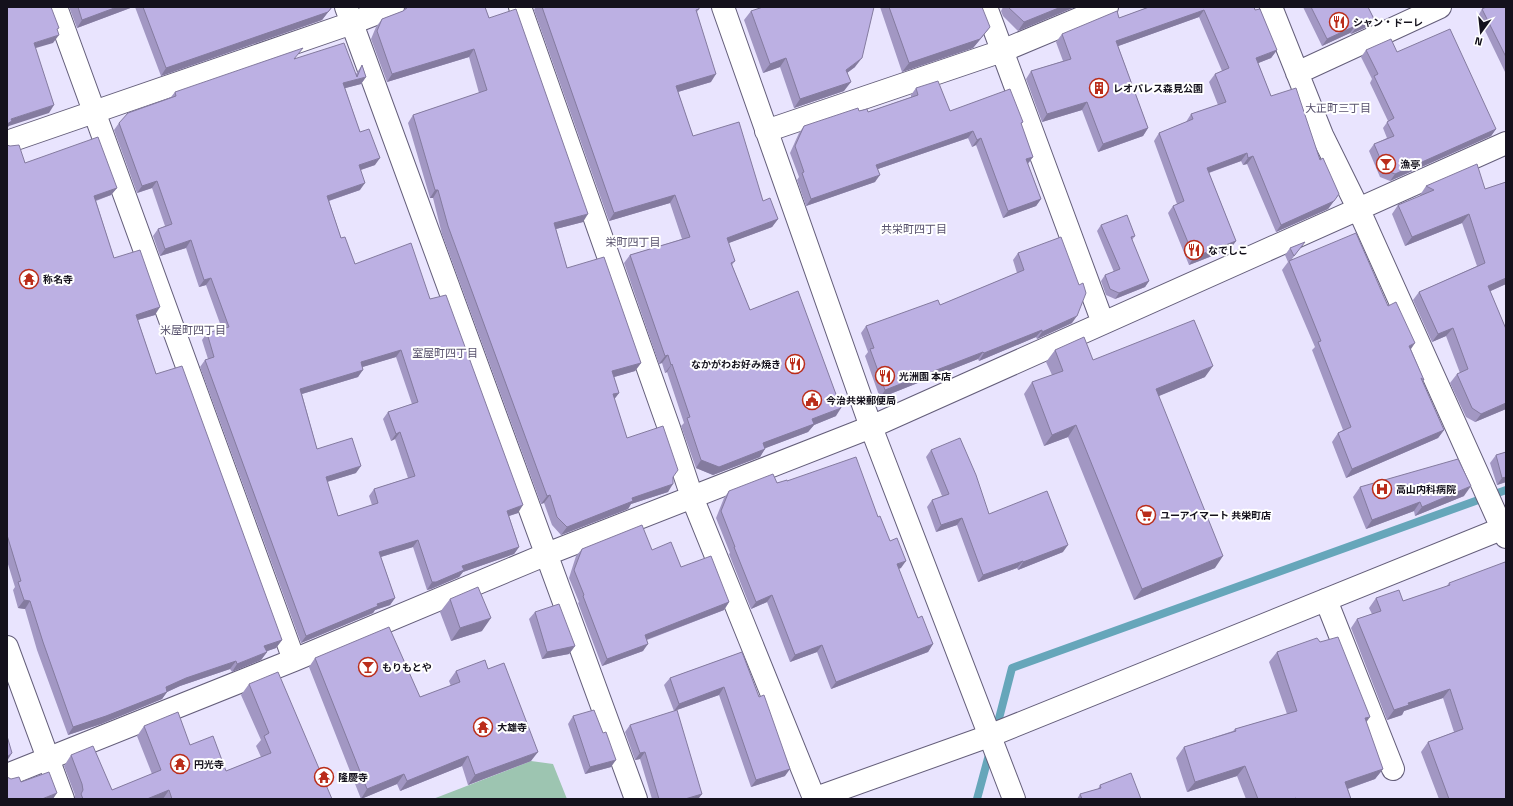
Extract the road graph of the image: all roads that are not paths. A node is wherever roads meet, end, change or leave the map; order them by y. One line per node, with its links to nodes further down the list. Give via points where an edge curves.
1 (56, 7): 12 (street)
2 (393, 7): 9 (street)
3 (520, 7): 19 (street)
4 (723, 7): 13 (street)
5 (986, 7): 10 (street)
6 (1107, 7): 10 (street)
7 (1271, 7): 11 (street)
8 (1440, 7): 11 (street)
9 (349, 15): 12 (street); 21 (street)
10 (1002, 51): 13 (street); 17 (street)
11 (1297, 73): 16 (street, via 1322,136)
12 (94, 111): 14 (street); 24 (street)
13 (766, 131): 18 (street)
14 (7, 142)
15 (1506, 143): 16 (street)
16 (1358, 208): 17 (street); 20 (street)
17 (1103, 323): 18 (street)
18 (871, 427): 19 (street); 25 (street)
19 (692, 497): 21 (street); 31 (street)
20 (1505, 531): 22 (street)
21 (547, 554): 24 (street); 30 (street)
22 (1326, 600): 25 (street); 27 (street)
23 (7, 647): 26 (street)
24 (294, 660): 26 (street)
25 (989, 736): 31 (street); 32 (street)
26 (48, 758): 28 (street); 29 (street)
27 (1393, 769)
28 (7, 775)
29 (64, 799)
30 (636, 799)
31 (813, 799)
32 (1014, 799)

